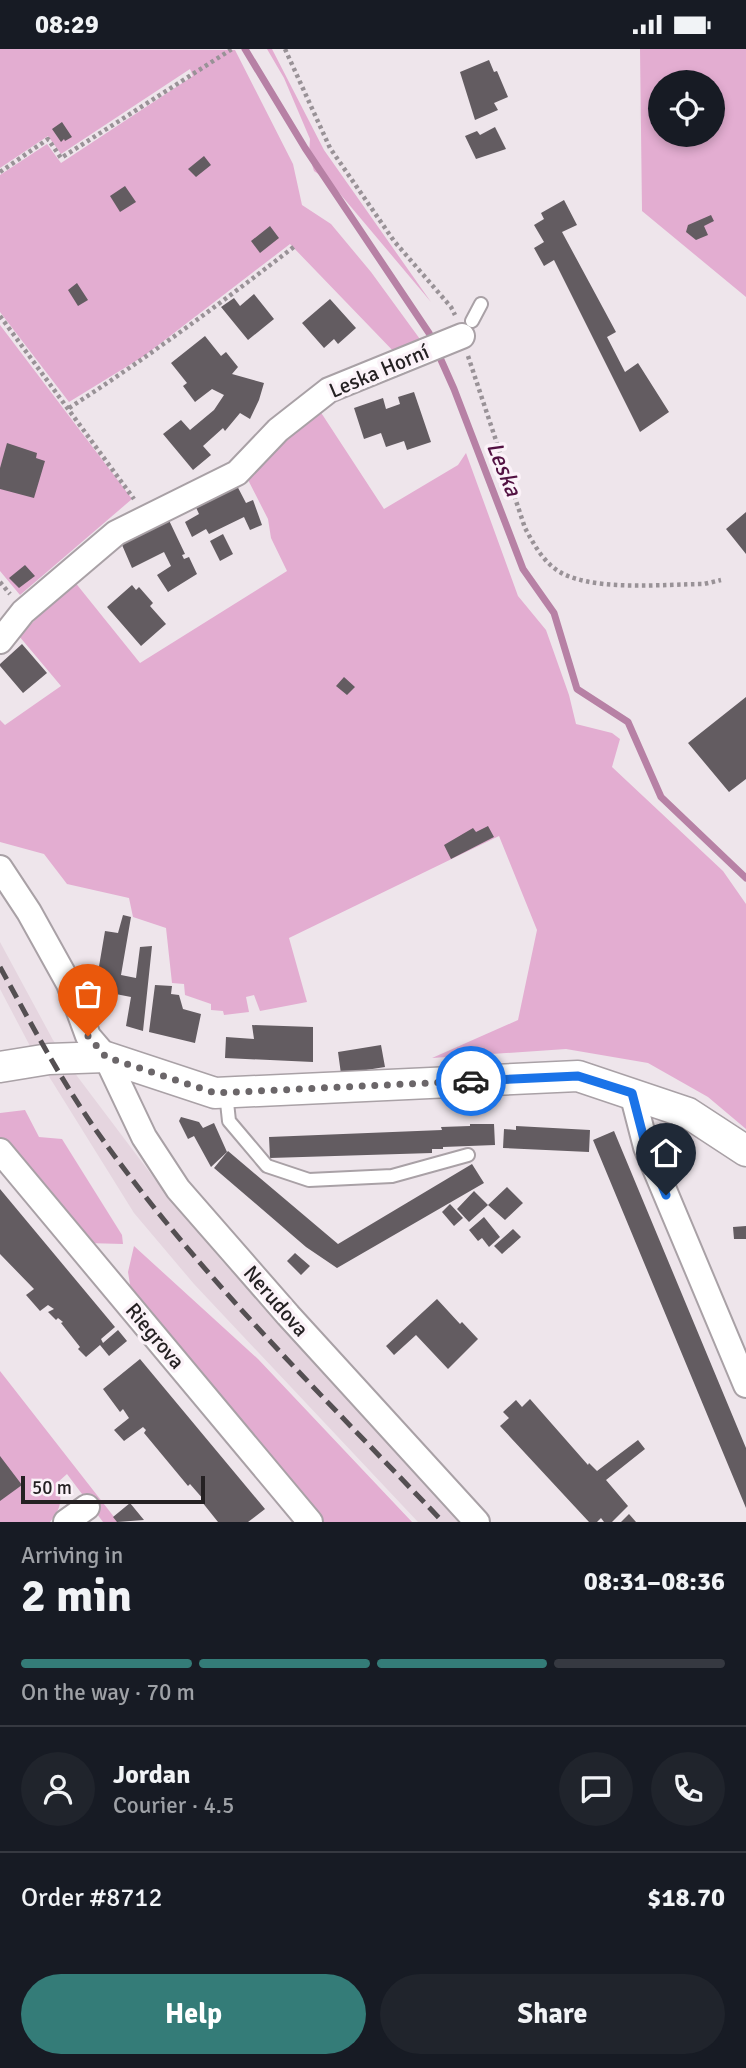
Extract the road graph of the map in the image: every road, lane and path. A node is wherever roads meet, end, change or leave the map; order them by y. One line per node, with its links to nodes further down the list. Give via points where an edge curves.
1 (232, 49): 3 (path, via 61,157 48,139)
2 (285, 49): 7 (path, via 330,148 394,241 451,307 459,322)
3 (0, 172)
4 (295, 246): 9 (path, via 215,308)
5 (481, 304): 7 (lane)
6 (0, 316): 9 (path)
7 (453, 337): 10 (street, Leska Horní, via 329,390 278,430 237,473)
8 (471, 366): 11 (path, via 525,528 553,567 595,584)
9 (69, 408): 10 (path)
10 (147, 516): 12 (street, Leska Horní, via 117,533 23,612)
11 (721, 580)
12 (0, 641)
13 (0, 868): 14 (street, via 69,984 88,1036)
14 (106, 1057): 15 (street); 16 (street); 25 (street, Nerudova, via 144,1137 178,1189)
15 (0, 1067)
16 (226, 1093): 17 (street, via 578,1076); 20 (lane, via 229,1121 267,1166 309,1180 392,1176)
17 (632, 1093): 19 (street, via 688,1113); 21 (street, via 646,1147)
18 (0, 1151): 24 (street, Riegrova)
19 (746, 1151)
20 (468, 1156)
21 (746, 1385)
22 (87, 1507): 23 (street)
23 (66, 1522)
24 (310, 1522)
25 (477, 1522)

